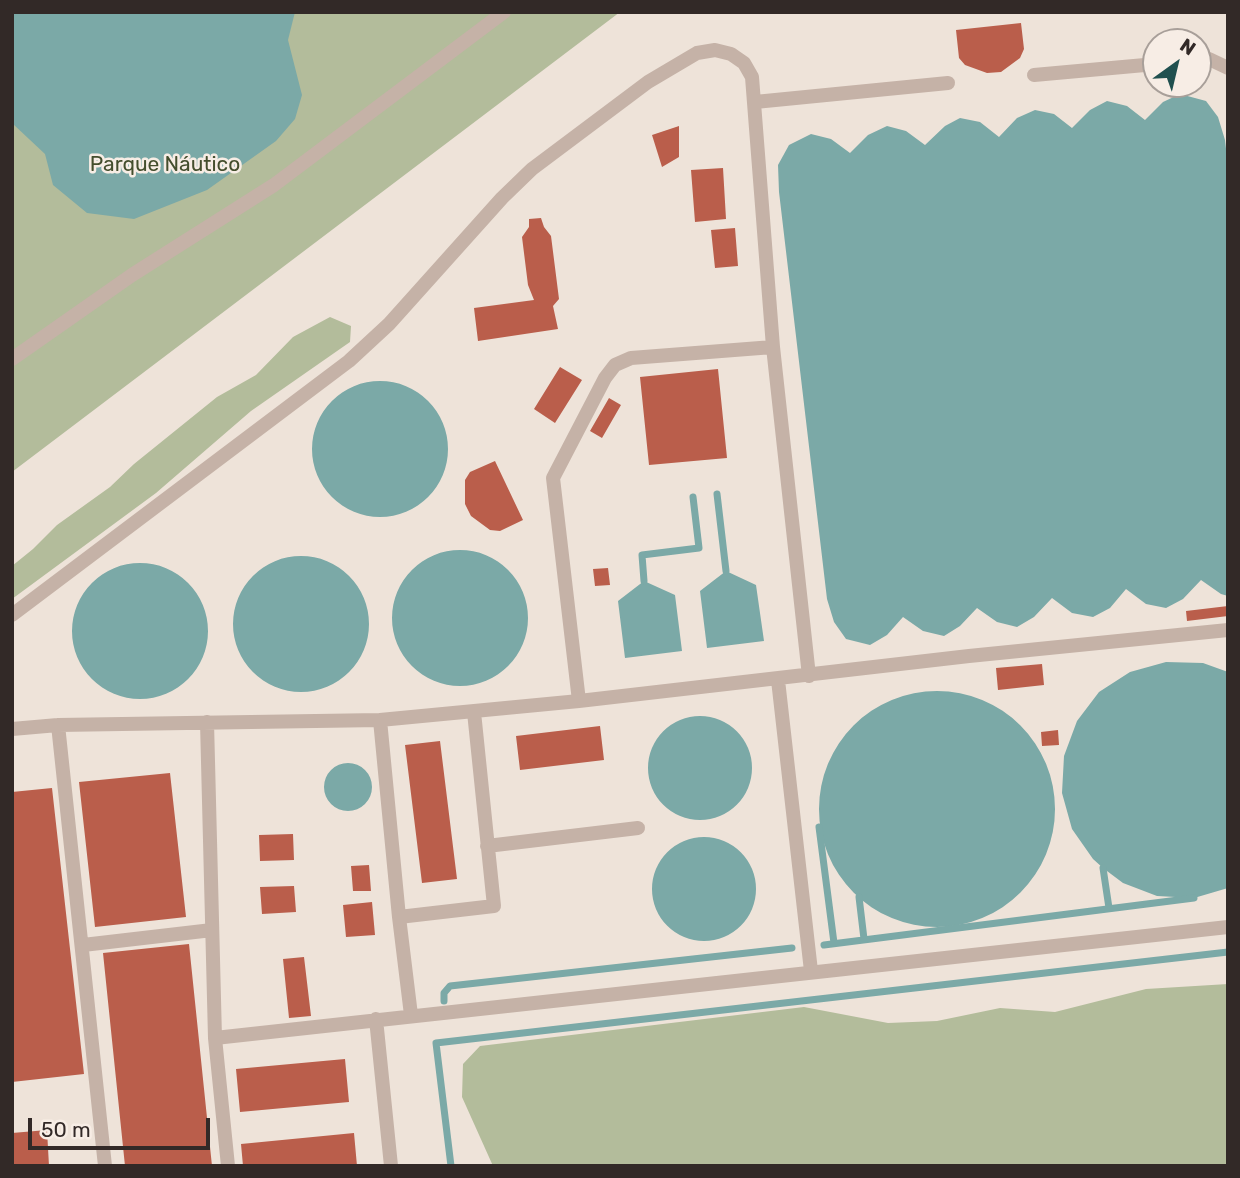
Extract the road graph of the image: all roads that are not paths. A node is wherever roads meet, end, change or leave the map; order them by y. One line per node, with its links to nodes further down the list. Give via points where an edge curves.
1 (504, 12): 9 (lane, via 274,185 132,275)
2 (1212, 60): 4 (lane)
3 (1142, 65): 5 (lane)
4 (1228, 68)
5 (1034, 75)
6 (948, 83): 7 (lane)
7 (755, 102): 8 (lane); 10 (lane, via 752,76 744,63 715,50 697,53 648,82 532,169 349,362)
8 (773, 347): 12 (lane); 14 (lane, via 631,358 605,378 553,478)
9 (12, 359)
10 (12, 615)
11 (1228, 630): 12 (lane)
12 (808, 676): 13 (lane)
13 (778, 680): 14 (lane); 26 (lane)
14 (579, 701): 15 (lane)
15 (474, 712): 16 (lane); 21 (lane)
16 (380, 720): 17 (lane); 22 (lane)
17 (207, 722): 18 (lane); 24 (lane)
18 (58, 725): 19 (lane); 25 (lane)
19 (12, 729)
20 (638, 828): 21 (lane)
21 (487, 846): 22 (lane, via 494,906)
22 (399, 917): 27 (lane)
23 (1228, 927): 26 (lane)
24 (212, 930): 25 (lane); 29 (lane)
25 (83, 944): 30 (lane)
26 (811, 971): 27 (lane)
27 (411, 1015): 28 (lane)
28 (376, 1019): 29 (lane); 32 (lane)
29 (215, 1038): 31 (lane)
30 (105, 1166)
31 (228, 1166)
32 (391, 1166)

